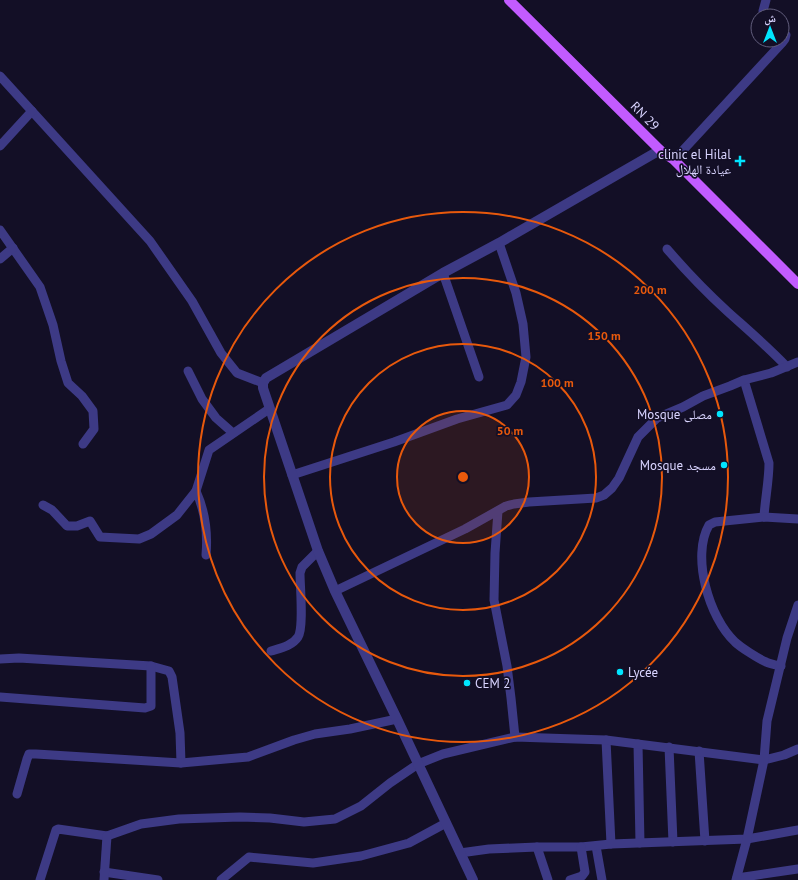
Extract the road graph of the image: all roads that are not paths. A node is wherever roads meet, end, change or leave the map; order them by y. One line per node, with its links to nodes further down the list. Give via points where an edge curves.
1 (509, 0): 6 (main road, RN 29 / RN 29)
2 (777, 48): 7 (street)
3 (0, 76): 4 (street)
4 (32, 111): 5 (street); 20 (street, via 150,241 192,301 221,353 237,373)
5 (0, 146)
6 (660, 150): 7 (main road, RN 29 / RN 29); 9 (street)
7 (674, 160): 14 (main road, RN 29 / RN 29)
8 (0, 230): 10 (street)
9 (499, 243): 13 (street); 24 (street, via 516,293 523,324 526,357 516,395 507,405 457,419)
10 (13, 248): 12 (street); 23 (street, via 40,287 68,383 93,411 94,429)
11 (667, 249): 16 (street, via 727,312 770,348)
12 (0, 259)
13 (443, 272): 18 (street); 20 (street, via 266,378)
14 (798, 284)
15 (798, 362): 16 (street)
16 (787, 366): 19 (street)
17 (188, 370): 22 (street, via 202,399 216,418)
18 (479, 377)
19 (744, 380): 27 (street, via 657,418 638,437 619,478 604,495 596,498 514,504); 28 (street, via 770,464)
20 (263, 383): 21 (street)
21 (269, 409): 22 (street); 24 (street)
22 (233, 433): 25 (street, via 209,450)
23 (83, 444)
24 (292, 475): 30 (street)
25 (196, 490): 26 (street, via 177,515 152,534 139,539 100,537 90,521 77,526 67,526); 31 (street, via 202,504 207,537)
26 (43, 504)
27 (498, 511): 32 (street); 40 (street, via 494,600 507,666)
28 (764, 517): 29 (street); 37 (street, via 715,522 709,525 702,553 703,574 714,611 734,642 765,662)
29 (798, 519)
30 (318, 551): 32 (street); 34 (street, via 302,567 300,573 301,624 298,637 290,645)
31 (206, 555)
32 (334, 591): 39 (street)
33 (797, 610): 37 (street, via 786,638)
34 (271, 651)
35 (0, 659): 36 (street)
36 (152, 666): 38 (street, via 151,706 145,708); 47 (street, via 169,672 172,677 180,733)
37 (780, 666): 46 (street, via 768,722)
38 (0, 697)
39 (397, 719): 47 (street, via 315,734 248,757); 48 (street)
40 (515, 737): 41 (street); 48 (street, via 443,754)
41 (606, 740): 42 (street); 57 (street)
42 (638, 744): 43 (street); 56 (street)
43 (669, 747): 45 (street); 55 (street)
44 (798, 749): 46 (street)
45 (699, 751): 46 (street); 54 (street)
46 (764, 760): 53 (street)
47 (181, 763): 49 (street, via 29,754)
48 (418, 764): 50 (street); 52 (street, via 361,806 335,819 304,822 240,817 178,819 141,824)
49 (17, 794)
50 (446, 823): 61 (street); 67 (street, via 409,843 361,856 313,863 249,856)
51 (798, 830): 53 (street)
52 (107, 836): 63 (street); 65 (street, via 56,830)
53 (747, 839): 54 (street); 64 (street)
54 (705, 841): 55 (street)
55 (673, 842): 56 (street)
56 (640, 843): 57 (street)
57 (610, 844): 59 (street)
58 (537, 846): 60 (street); 61 (street); 69 (street)
59 (596, 846): 60 (street); 71 (street)
60 (581, 847): 70 (street, via 584,872 582,876)
61 (460, 853): 68 (street)
62 (798, 869): 64 (street)
63 (104, 876): 66 (street)
64 (737, 879)
65 (40, 880)
66 (158, 880)
67 (221, 880)
68 (473, 880)
69 (548, 880)
70 (570, 880)
71 (602, 880)

